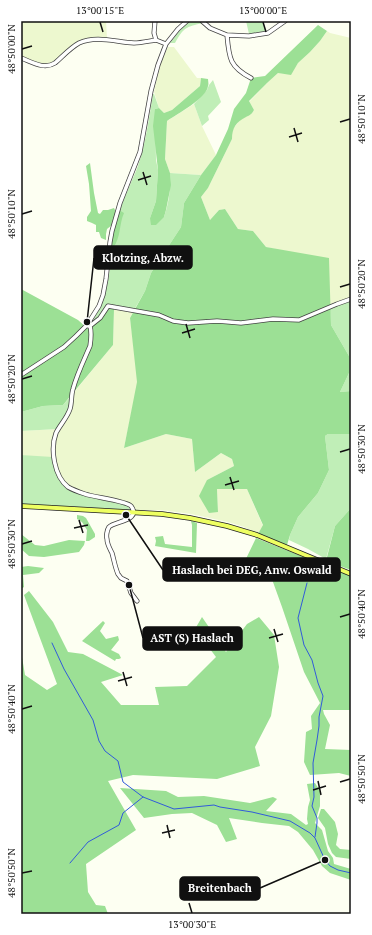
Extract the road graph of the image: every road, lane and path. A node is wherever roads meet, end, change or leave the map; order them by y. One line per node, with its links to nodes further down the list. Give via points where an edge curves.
1 (156, 21): 6 (street)
2 (187, 21): 7 (street)
3 (202, 21): 5 (street)
4 (285, 21): 5 (street, via 268,33)
5 (227, 36): 9 (street, via 232,63 240,72)
6 (156, 40): 7 (street); 8 (street, via 136,43 93,39 84,41 52,65 44,66)
7 (166, 44): 11 (street, via 151,91 140,152 112,231 103,295)
8 (21, 58)
9 (251, 78)
10 (351, 299): 11 (street, via 299,320 273,319 241,323 180,322 159,315 108,306 100,318)
11 (88, 326): 12 (street, via 64,347); 14 (street, via 91,331 90,346 73,389 70,409 56,434 53,450 56,469 68,486 85,494 128,504)
12 (21, 375)
13 (21, 506): 14 (main road)
14 (133, 513): 15 (main road, via 162,514 227,526 258,535); 16 (street, via 130,518 110,526 107,540 118,574 127,582)
15 (351, 574)
16 (137, 601)

